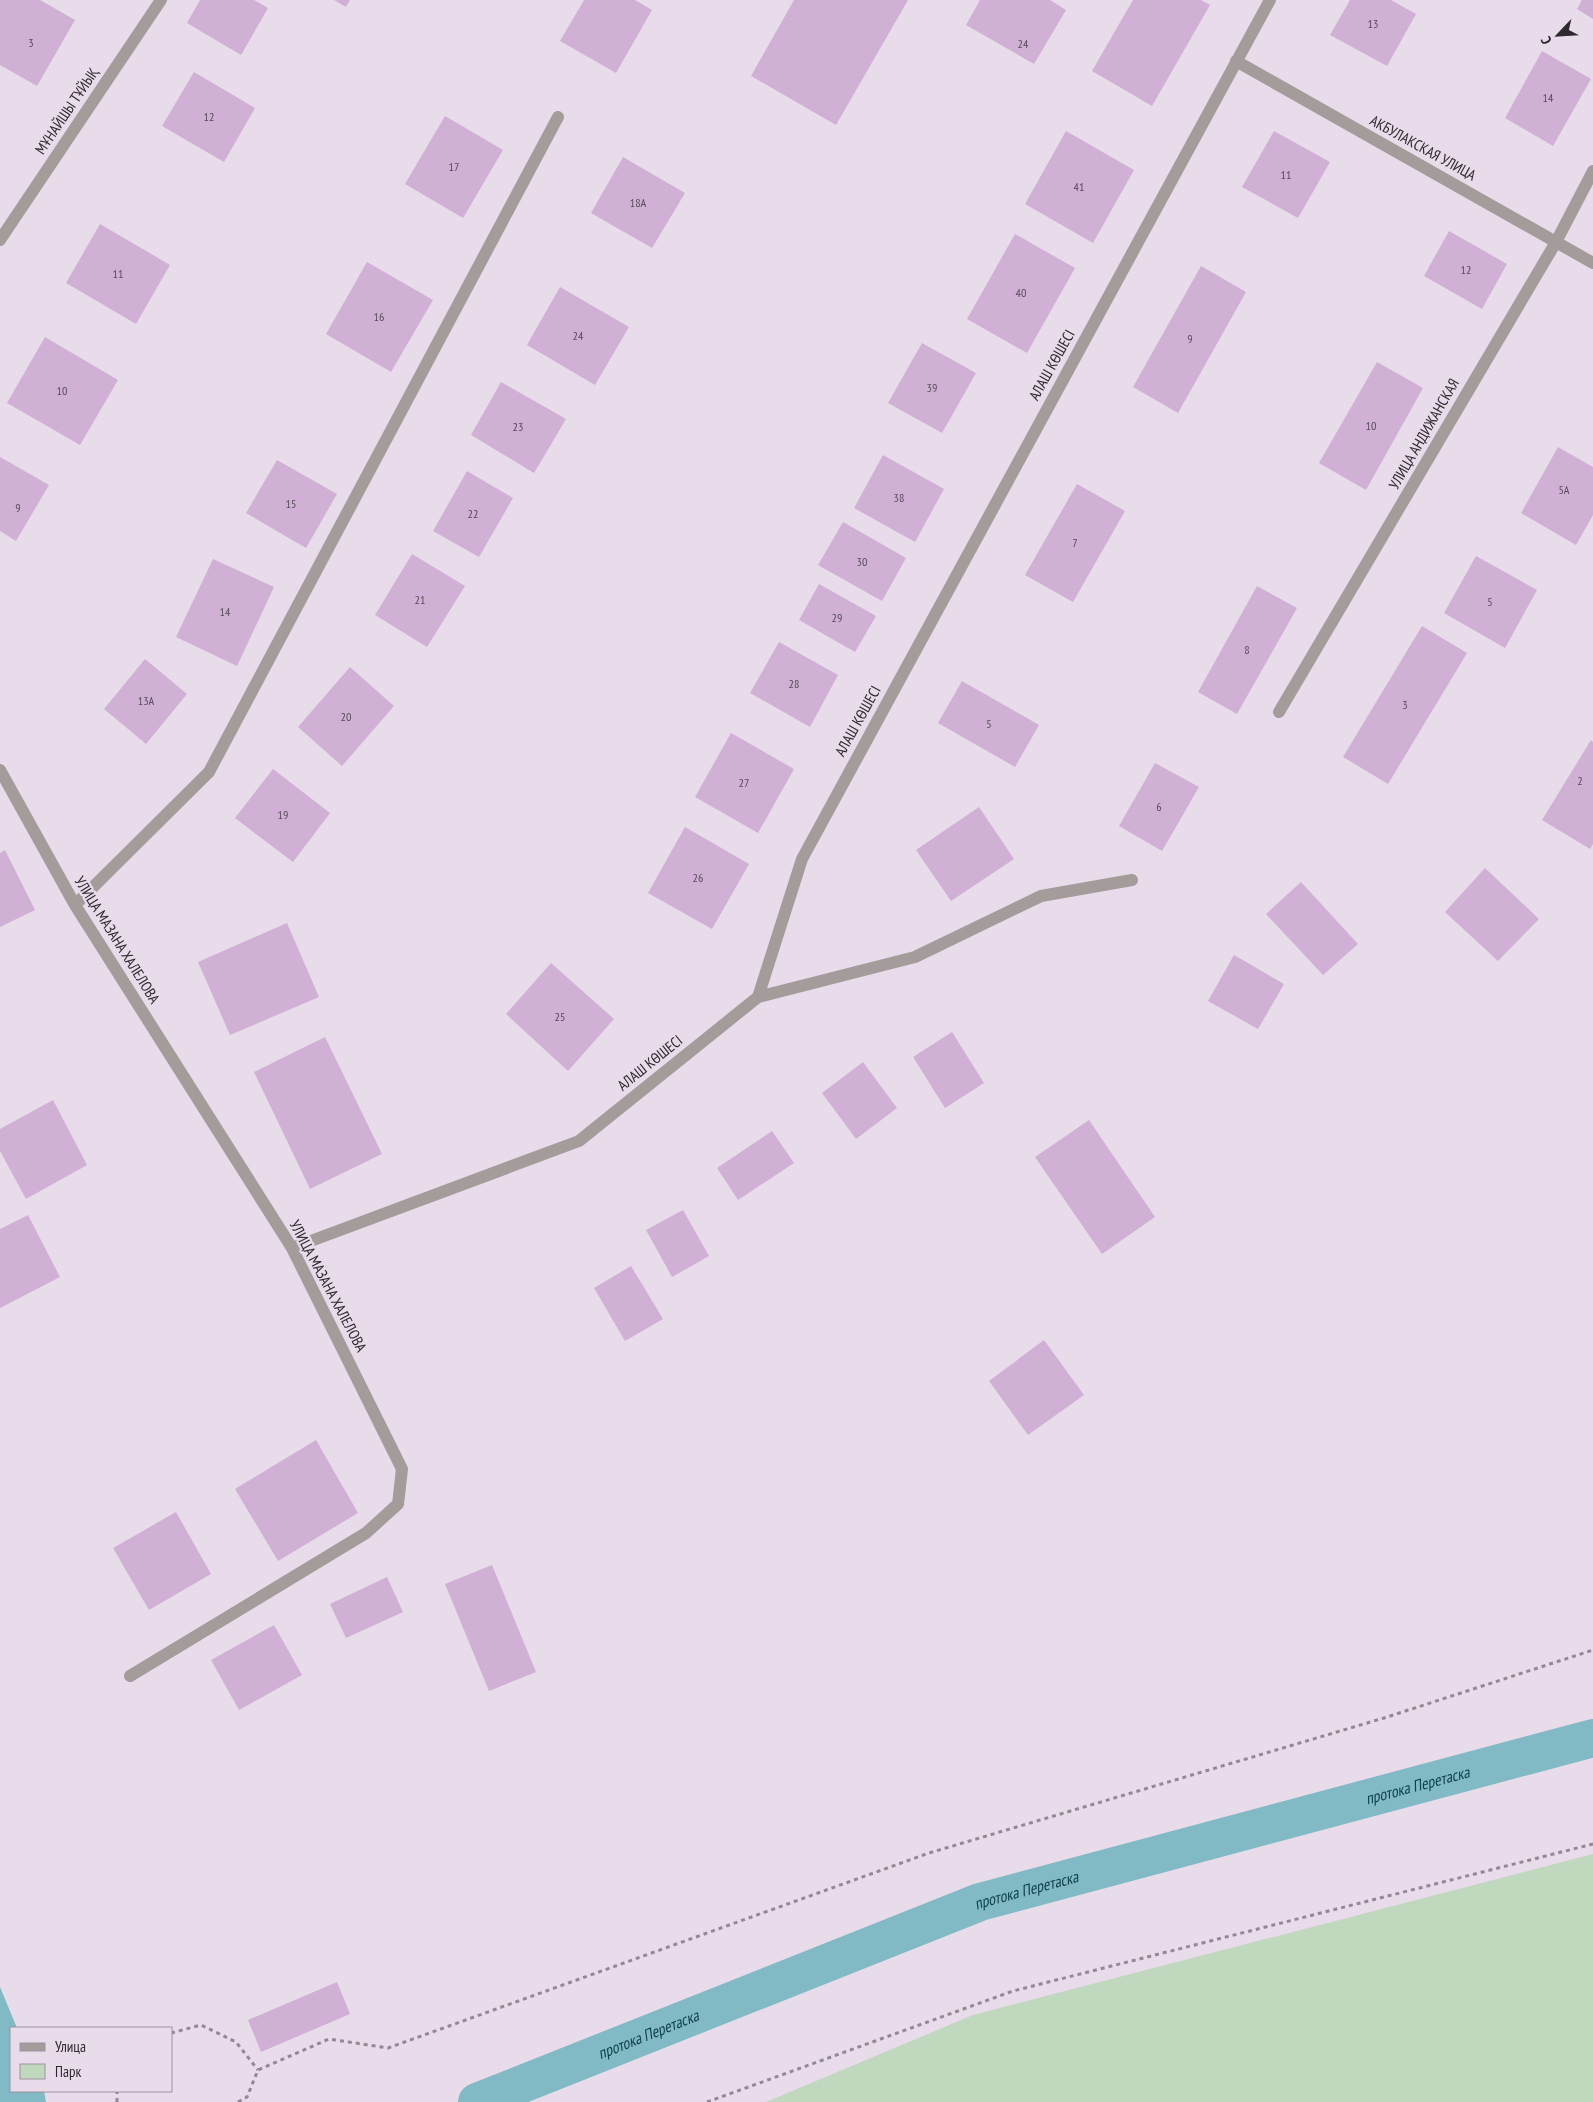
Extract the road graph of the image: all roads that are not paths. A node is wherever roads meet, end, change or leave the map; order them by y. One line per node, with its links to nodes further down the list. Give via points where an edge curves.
1 (161, 0): 6 (street, МҰНАЙШЫ ТҰЙЫҚ)
2 (1270, 0): 3 (street, АЛАШ КӨШЕСІ)
3 (1236, 61): 7 (street, АКБУЛАКСКАЯ УЛИЦА); 13 (street, АЛАШ КӨШЕСІ, via 802,859)
4 (558, 117): 12 (street, via 209,772)
5 (1593, 171): 7 (street, УЛИЦА АНДИЖАНСКАЯ)
6 (0, 240)
7 (1556, 242): 8 (street, АКБУЛАКСКАЯ УЛИЦА); 9 (street, УЛИЦА АНДИЖАНСКАЯ)
8 (1593, 263)
9 (1279, 712)
10 (0, 770): 12 (street, УЛИЦА МАЗАНА ХАЛЕЛОВА)
11 (1132, 880): 13 (street, via 1041,896 915,956)
12 (74, 905): 14 (street, УЛИЦА МАЗАНА ХАЛЕЛОВА)
13 (758, 997): 14 (street, АЛАШ КӨШЕСІ, via 579,1141)
14 (292, 1248): 15 (street, УЛИЦА МАЗАНА ХАЛЕЛОВА, via 402,1469 398,1504 366,1533)
15 (130, 1676)

